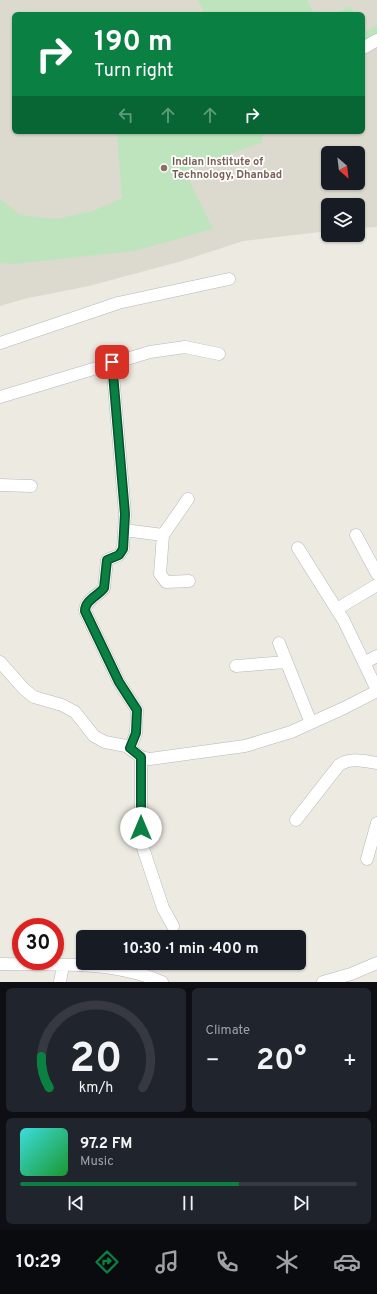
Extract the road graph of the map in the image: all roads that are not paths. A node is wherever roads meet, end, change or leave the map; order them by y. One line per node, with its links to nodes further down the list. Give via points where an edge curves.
1 (377, 40): 2 (street)
2 (365, 47)
3 (229, 279): 4 (street, via 118,303)
4 (0, 343)
5 (219, 354): 6 (street, via 186,347)
6 (112, 362): 7 (street); 11 (street, via 125,514)
7 (0, 397)
8 (0, 485): 9 (street)
9 (31, 486)
10 (188, 499): 12 (street)
11 (124, 530): 12 (street); 26 (street, via 121,553 107,560 104,588 85,607 85,611 108,660 137,710 136,733)
12 (162, 535): 15 (street, via 161,577 166,582)
13 (356, 535): 16 (street)
14 (298, 548): 17 (street)
15 (189, 581)
16 (377, 583): 17 (street)
17 (337, 609): 22 (street)
18 (279, 643): 21 (street)
19 (377, 656): 22 (street)
20 (0, 662): 26 (street, via 34,697 69,708 101,741)
21 (286, 662): 23 (street); 25 (street)
22 (364, 663): 24 (street)
23 (236, 666)
24 (377, 690): 25 (street)
25 (311, 723): 27 (street, via 245,746 156,760)
26 (130, 748): 27 (street)
27 (141, 757): 32 (street, via 141,842 163,908)
28 (377, 763): 29 (street, via 352,759 344,761)
29 (296, 820)
30 (377, 823): 31 (street)
31 (367, 859)
32 (173, 926)
33 (377, 963): 40 (street)
34 (0, 964): 35 (street)
35 (12, 964)
36 (64, 965): 39 (street, via 111,967)
37 (62, 970): 38 (street)
38 (60, 982)
39 (162, 982)
40 (323, 982)

